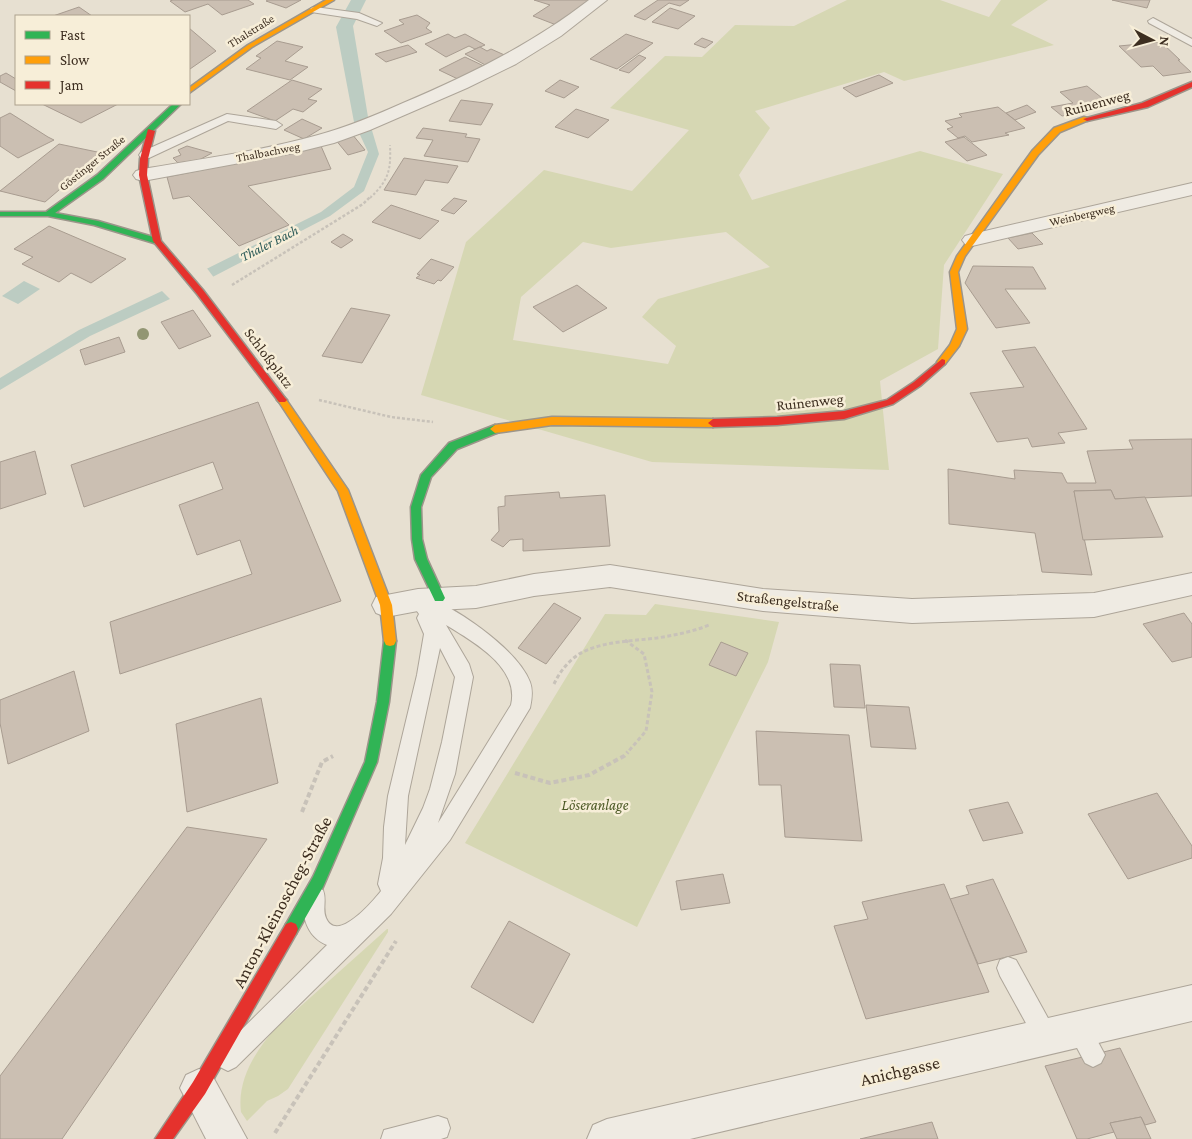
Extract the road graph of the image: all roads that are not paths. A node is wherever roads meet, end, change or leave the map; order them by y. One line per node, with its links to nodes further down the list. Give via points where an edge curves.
1 (331, 0): 3 (street, Thalstraße)
2 (599, 0): 13 (street, Thalbachweg, via 576,20 513,60 380,119 316,142)
3 (315, 10): 5 (lane, via 359,16); 8 (street, Thalstraße, via 250,46)
4 (1153, 21): 6 (lane)
5 (377, 23)
6 (1192, 43)
7 (1192, 84): 17 (street, Ruinenweg, via 1144,105 1074,122 1057,130 1035,153)
8 (190, 90)
9 (176, 105): 11 (street)
10 (276, 125): 12 (lane, via 227,117)
11 (151, 131): 12 (street, Schloßplatz); 16 (street, Göstinger Straße, via 129,152)
12 (145, 156): 13 (street, Schloßplatz)
13 (143, 175): 18 (street, Schloßplatz)
14 (1192, 189): 17 (street, Weinbergweg)
15 (0, 214): 16 (street)
16 (48, 214): 18 (street, via 95,223)
17 (972, 240): 20 (street, Ruinenweg, via 954,272 962,329 954,346 918,384 890,402 844,416 777,421 709,424 552,421 488,430 453,446 426,475 416,507 417,539)
18 (157, 241): 21 (street, Schloßplatz, via 277,393 343,490)
19 (1192, 584): 20 (street, Straßengelstraße, via 1094,605 912,611 826,606 610,576 534,585 476,597)
20 (428, 599): 21 (street, Straßengelstraße); 23 (lane, via 433,634 398,796 394,858); 23 (lane, via 437,626 464,678 435,804); 23 (lane, via 506,659 520,679 523,699 460,809)
21 (386, 604): 22 (street, Anton-Kleinoscheg-Straße, via 390,646 371,762)
22 (318, 882): 24 (lane, via 312,910 318,928 328,936 346,936); 28 (street, Anton-Kleinoscheg-Straße)
23 (383, 906): 24 (lane)
24 (367, 923): 28 (lane)
25 (1008, 968): 27 (lane)
26 (1192, 1002): 27 (street, Anichgasse)
27 (1073, 1040): 33 (street, Anichgasse)
28 (199, 1088): 30 (street, Anton-Kleinoscheg-Straße); 31 (street)
29 (438, 1128): 32 (lane)
30 (163, 1139)
31 (227, 1139)
32 (393, 1139)
33 (607, 1139)

